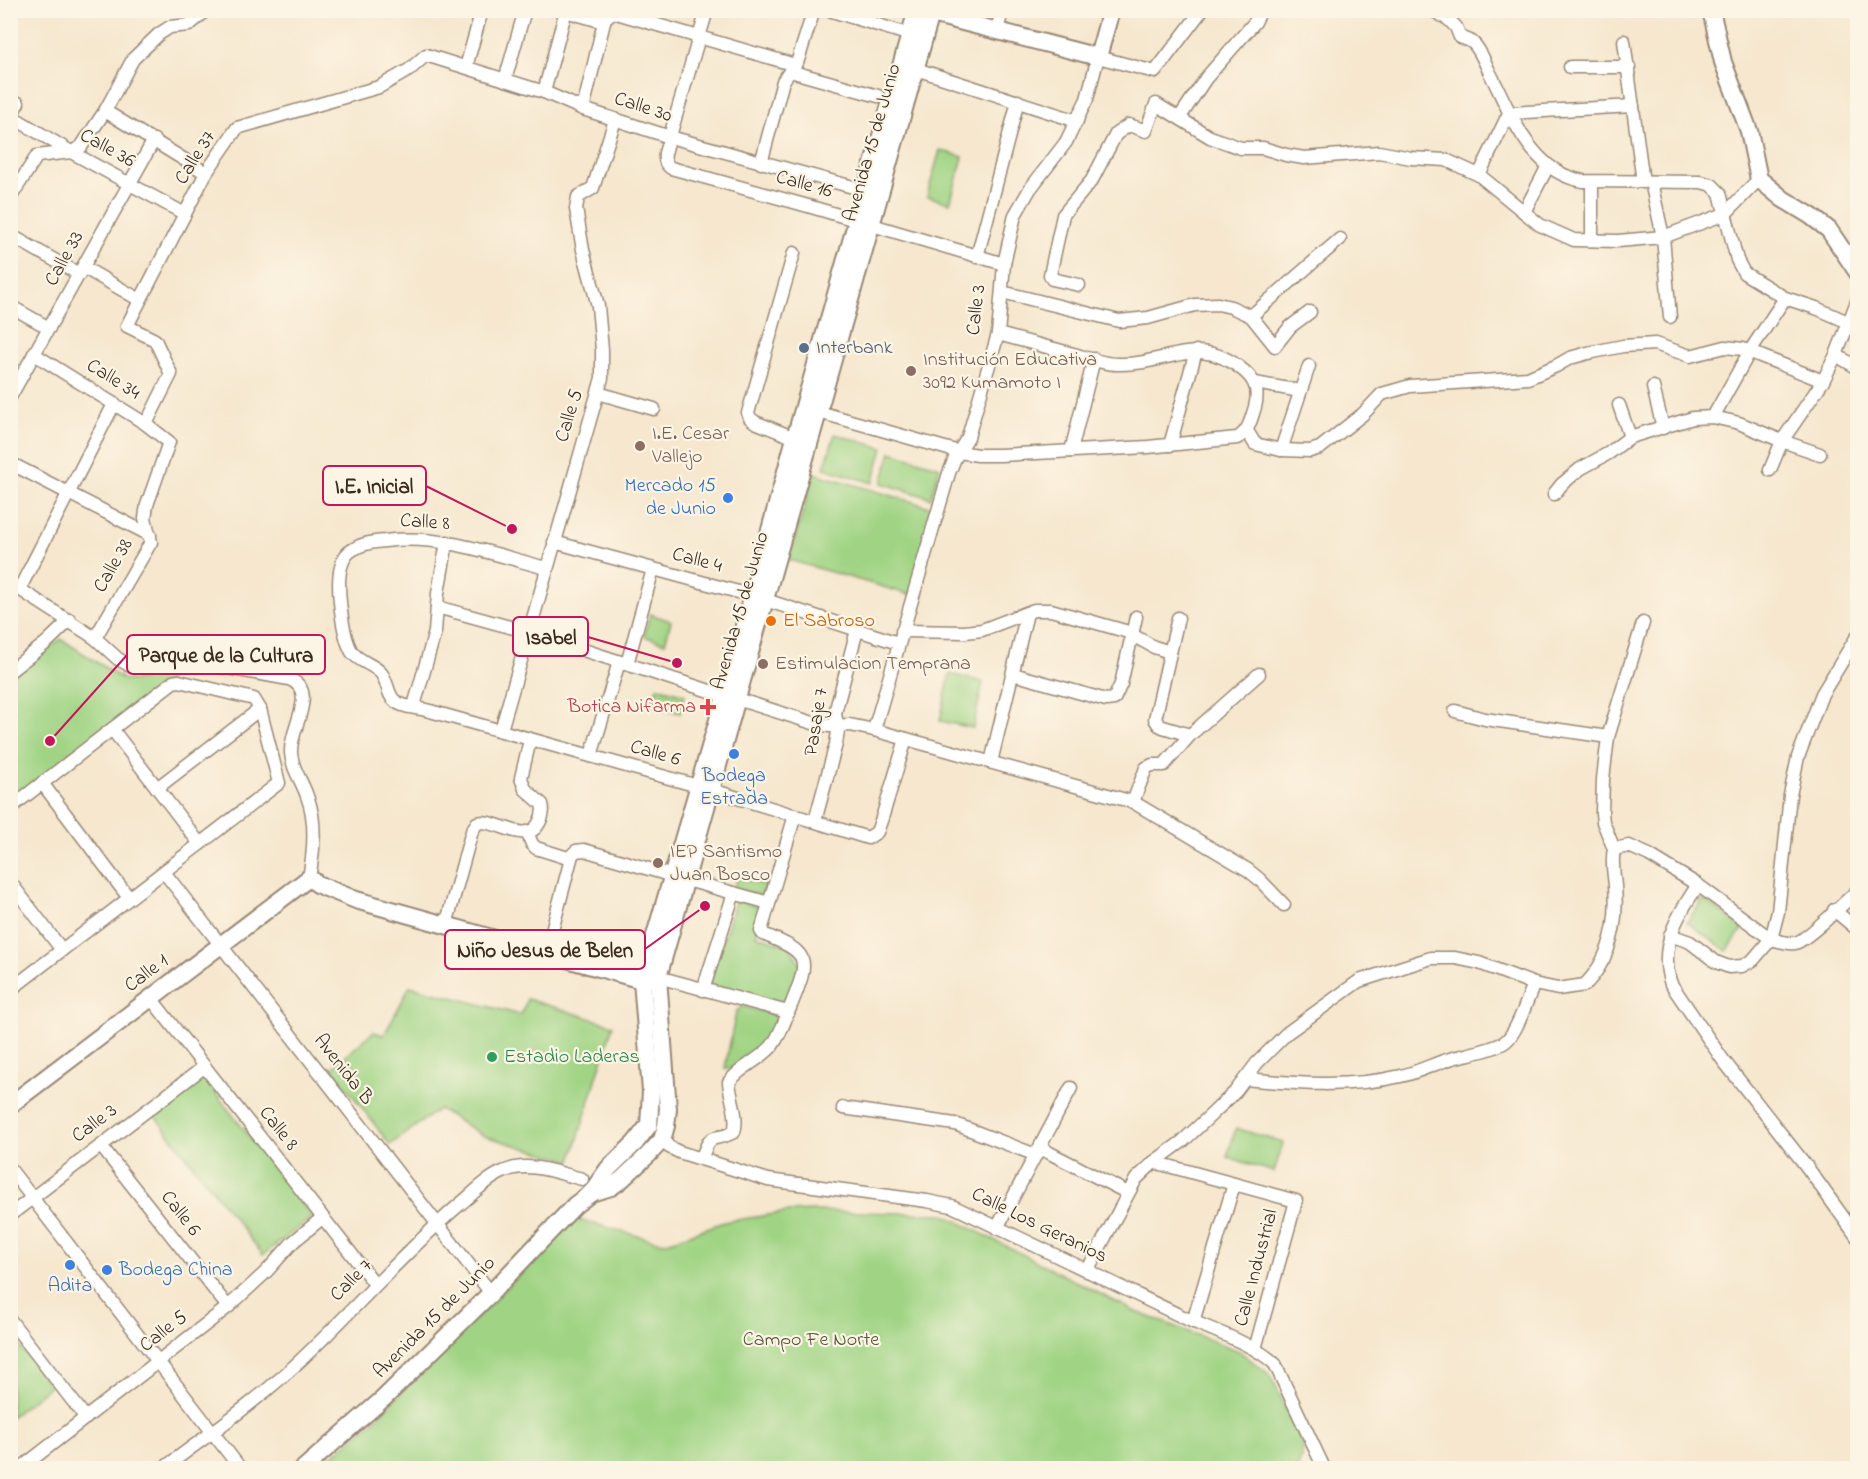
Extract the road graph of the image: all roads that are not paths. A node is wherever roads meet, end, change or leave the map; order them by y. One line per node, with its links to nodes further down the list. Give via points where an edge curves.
1 (202, 10): 34 (street, via 189,25 170,27 159,34 133,59)
2 (482, 10): 23 (street)
3 (525, 10): 27 (street)
4 (707, 10): 17 (street)
5 (814, 10): 24 (street, via 801,54)
6 (829, 10): 18 (street)
7 (1003, 10): 16 (street)
8 (1111, 10): 21 (street, Calle 3)
9 (1202, 10): 21 (street, via 1155,72)
10 (1261, 10): 37 (street)
11 (1432, 10): 35 (street, via 1448,19 1460,37 1474,43)
12 (1711, 10): 47 (street, via 1722,62 1749,131)
13 (566, 11): 15 (street); 28 (street)
14 (927, 12): 16 (street); 18 (street, Avenida 15 de Junio)
15 (604, 22): 17 (street, via 613,12); 33 (street)
16 (996, 31): 21 (street)
17 (699, 37): 24 (street); 40 (street)
18 (917, 37): 26 (street, Avenida 15 de Junio); 56 (street, Avenida 15 de Junio)
19 (1624, 41): 25 (street)
20 (426, 55): 23 (street, Calle 30); 45 (street, Calle 37, via 379,87 237,128)
21 (1098, 57): 39 (street, Calle 3)
22 (1570, 67): 25 (street)
23 (466, 68): 27 (street, Calle 30)
24 (792, 68): 29 (street); 43 (street, via 781,87)
25 (1629, 68): 32 (street)
26 (916, 69): 30 (street); 56 (street, Avenida 15 de Junio)
27 (505, 80): 28 (street, Calle 30)
28 (544, 92): 33 (street, Calle 30)
29 (878, 96)
30 (1018, 101): 39 (street); 62 (street)
31 (18, 103): 36 (street)
32 (1633, 106): 35 (street); 49 (street)
33 (584, 109): 38 (street, Calle 30)
34 (105, 111): 41 (street); 42 (street, via 81,147)
35 (1509, 113): 44 (street); 46 (street)
36 (11, 116): 42 (street, Calle 36)
37 (1180, 117): 46 (street, via 1210,136 1241,148 1263,148 1304,158 1379,152 1446,160); 66 (street, via 1156,104 1146,130 1129,125 1116,134 1092,180 1063,214 1050,275 1056,281)
38 (615, 120): 40 (street, Calle 30); 89 (street, Calle 5, via 593,188 580,195 576,204 600,318 602,365)
39 (1077, 121): 63 (street, Calle 3, via 1059,154 1022,201)
40 (670, 137): 43 (street, Calle 30); 56 (street, Calle 16, via 665,162 671,168)
41 (154, 140): 45 (street); 50 (street, Calle 33)
42 (71, 152): 50 (street, Calle 36); 52 (street, via 36,156)
43 (761, 163): 51 (street, Calle 30)
44 (1548, 166): 48 (street, via 1565,177); 53 (street)
45 (206, 173): 54 (street, Calle 37)
46 (1479, 175): 53 (street)
47 (1759, 179): 55 (street); 65 (street, via 1829,230)
48 (1592, 182): 49 (street); 60 (street)
49 (1647, 182): 55 (street, via 1706,183 1720,193); 58 (street)
50 (129, 184): 54 (street, Calle 36); 64 (street, Calle 33)
51 (853, 187)
52 (10, 198)
53 (1524, 212): 60 (street, via 1540,225 1574,240)
54 (185, 214): 70 (street, Calle 37)
55 (1725, 214): 58 (street); 68 (street, via 1744,273)
56 (865, 223): 62 (street, Calle 16); 94 (street, Avenida 15 de Junio); 100 (street, Avenida 15 de Junio)
57 (10, 235): 64 (street)
58 (1663, 237): 60 (street); 74 (street)
59 (1340, 239): 73 (street)
60 (1592, 240)
61 (794, 253): 100 (street, via 748,413 754,422)
62 (978, 256): 63 (street, Calle 16)
63 (1004, 264): 67 (street, Calle 3)
64 (81, 270): 70 (street); 76 (street, Calle 33)
65 (1857, 273)
66 (1079, 285)
67 (1002, 291): 73 (street, via 1119,321 1218,304); 77 (street, Calle 3)
68 (1785, 298): 75 (street); 79 (street)
69 (1857, 298): 75 (street)
70 (140, 300): 96 (street, Calle 37, via 127,326 155,340 171,374)
71 (10, 306): 76 (street)
72 (1310, 312): 73 (street, via 1290,327 1275,346)
73 (1251, 316)
74 (1670, 317)
75 (1848, 322): 81 (street)
76 (49, 328): 80 (street, Calle 33)
77 (998, 334): 82 (street); 106 (street, Calle 3, via 968,437)
78 (1196, 351): 82 (street, via 1118,364); 86 (street, via 1221,356); 103 (street)
79 (1750, 351): 85 (street); 95 (street); 104 (street, via 1725,347 1690,356 1655,344 1639,344 1570,358 1528,378 1402,387 1382,394 1325,446 1310,451)
80 (34, 354): 90 (street, Calle 33); 91 (street, Calle 34)
81 (1836, 355): 84 (street); 85 (street)
82 (1094, 359): 105 (street)
83 (1309, 366): 88 (street)
84 (1857, 368)
85 (1823, 381): 101 (street)
86 (1255, 384): 88 (street); 98 (street, via 1257,400)
87 (1653, 387): 97 (street)
88 (1300, 391): 104 (street)
89 (598, 393): 93 (street); 114 (street, Calle 5)
90 (10, 397)
91 (114, 404): 96 (street, Calle 34); 110 (street)
92 (1619, 405): 99 (street)
93 (654, 409)
94 (819, 412): 106 (street); 118 (street, Avenida 15 de Junio)
95 (1713, 417): 97 (street, via 1693,418); 101 (street)
96 (147, 424): 102 (street, Calle 34)
97 (1663, 428): 99 (street)
98 (1247, 430): 103 (street, via 1237,438); 104 (street, via 1255,444)
99 (1630, 437): 111 (street, via 1580,469)
100 (795, 438): 118 (street, Avenida 15 de Junio)
101 (1782, 441): 107 (street); 109 (street)
102 (169, 442): 112 (street, Calle 38, via 147,505)
103 (1170, 446): 105 (street)
104 (1281, 450)
105 (1071, 451): 106 (street, via 978,455)
106 (959, 452): 129 (street, Calle 3, via 949,473)
107 (1820, 454)
108 (10, 463): 110 (street)
109 (1770, 470)
110 (69, 493): 112 (street); 117 (street)
111 (1554, 494)
112 (150, 535): 130 (street, Calle 38, via 150,542)
113 (447, 542): 115 (street, Calle 8); 119 (street); 131 (street, Calle 8, via 399,539 352,549 342,561 339,577)
114 (554, 543): 115 (street, Calle 5); 116 (street, Calle 4)
115 (546, 568): 126 (street, Calle 5)
116 (653, 569): 118 (street, Calle 4); 133 (street)
117 (15, 585): 123 (street)
118 (759, 598): 125 (street, Calle 4); 137 (street, Avenida 15 de Junio)
119 (437, 607): 126 (street); 138 (street, via 435,632)
120 (1027, 613): 127 (street, Calle 4, via 1051,610); 129 (street, Calle 4, via 982,630); 135 (street)
121 (1136, 617): 127 (street)
122 (1178, 618): 132 (street)
123 (70, 621): 130 (street); 134 (street)
124 (1643, 623): 146 (street)
125 (857, 630): 129 (street, Calle 4); 141 (street, Pasaje 7, via 836,713)
126 (528, 632): 133 (street); 143 (street, Calle 5)
127 (1132, 635): 132 (street, Calle 4); 135 (street, via 1119,691 1111,700)
128 (1857, 635): 176 (street, via 1822,694 1798,757)
129 (900, 637): 144 (street, Calle 3)
130 (95, 638): 163 (street, via 129,665 196,662 289,679 300,686 303,703 291,751 312,814 313,858)
131 (351, 649): 138 (street, Calle 6, via 360,660 380,671 394,701)
132 (1170, 652): 145 (street, via 1155,718 1163,727)
133 (623, 663): 137 (street); 149 (street)
134 (10, 671)
135 (1013, 674): 150 (street)
136 (1259, 674): 145 (street)
137 (731, 698): 141 (street, via 813,723); 153 (street, Avenida 15 de Junio)
138 (414, 706): 143 (street, Calle 6)
139 (260, 709): 142 (street, via 254,699 246,696 179,681); 152 (street); 159 (street, via 279,783)
140 (1455, 711): 146 (street)
141 (837, 726): 144 (street, via 850,724); 157 (street, Pasaje 7, via 836,744)
142 (112, 729): 151 (street); 152 (street)
143 (501, 730): 148 (street, Calle 6)
144 (874, 730): 147 (street)
145 (1190, 735): 154 (street, via 1164,765 1146,768)
146 (1608, 737): 160 (street, via 1602,813)
147 (906, 739): 150 (street); 157 (street, Calle 6, via 874,835 868,838)
148 (530, 740): 149 (street, Calle 6); 158 (street, via 521,778 525,789 539,800 543,809 535,829)
149 (591, 756): 153 (street, Calle 6)
150 (991, 762): 154 (street)
151 (42, 783): 155 (street); 169 (street)
152 (157, 788): 159 (street)
153 (706, 789): 156 (street, Calle 6); 164 (street, Avenida 15 de Junio)
154 (1133, 802): 171 (street, via 1248,870)
155 (10, 808)
156 (795, 815): 157 (street, Calle 6); 170 (street)
157 (815, 821)
158 (527, 832): 161 (street, via 536,848); 173 (street, via 485,822 477,824)
159 (200, 844): 162 (street)
160 (1614, 849): 166 (street, via 1629,846); 181 (street, via 1616,917 1602,961 1585,985 1558,989)
161 (571, 859): 164 (street, via 576,851 584,850); 179 (street)
162 (164, 872): 169 (street); 177 (street, Avenida B)
163 (309, 878): 173 (street, via 338,894); 177 (street, Calle 1)
164 (680, 878): 168 (street); 180 (street, Avenida 15 de Junio)
165 (10, 882): 178 (street)
166 (1698, 885): 175 (street); 176 (street)
167 (1857, 890): 172 (street)
168 (734, 893): 170 (street); 183 (street)
169 (129, 898): 178 (street)
170 (769, 903): 185 (street, via 761,931 790,945 803,960 804,974)
171 (1284, 905)
172 (1834, 910): 174 (street); 176 (street, via 1800,941)
173 (446, 925): 179 (street)
174 (1857, 930)
175 (1670, 935): 176 (street, via 1690,942 1729,967 1753,960); 205 (street, via 1667,970 1675,990)
176 (1771, 939)
177 (220, 944): 184 (street, Calle 1); 203 (street, Avenida B)
178 (62, 950): 182 (street)
179 (546, 953): 180 (street)
180 (650, 979): 183 (street); 191 (street, Avenida 15 de Junio, via 668,1108); 198 (street, Avenida 15 de Junio, via 651,1119 646,1130)
181 (1534, 984): 187 (street, via 1513,1033 1500,1045 1403,1076 1376,1080 1309,1084); 187 (street, via 1455,958 1431,958 1395,968 1359,981 1287,1033)
182 (10, 990)
183 (703, 990): 185 (street)
184 (150, 997): 186 (street, Calle 8); 189 (street, Calle 1)
185 (788, 1012): 194 (street, via 770,1047 729,1082 734,1132 711,1140)
186 (204, 1067): 192 (street, Calle 3); 202 (street, Calle 8)
187 (1245, 1079): 195 (street, via 1183,1141)
188 (1071, 1088): 193 (street)
189 (10, 1105)
190 (843, 1108): 193 (street, via 955,1124)
191 (662, 1140): 194 (street, Calle Los Geranios, via 679,1152); 198 (street, Avenida 15 de Junio, via 611,1187)
192 (101, 1146): 200 (street, Calle 3); 209 (street, Calle 6)
193 (1038, 1151): 199 (street); 204 (street)
194 (702, 1158): 204 (street, Calle Los Geranios, via 768,1180 952,1206)
195 (1154, 1162): 197 (street, Calle Industrial); 199 (street)
196 (10, 1169): 200 (street)
197 (1234, 1184): 211 (street); 212 (street, Calle Industrial, via 1296,1201)
198 (587, 1186): 203 (street, Calle 7, via 531,1167 517,1167 485,1183); 208 (street, Avenida 15 de Junio, via 575,1205)
199 (1128, 1193): 206 (street)
200 (33, 1198): 201 (street, Calle 3); 213 (street)
201 (10, 1215)
202 (322, 1218): 207 (street, Calle 8); 209 (street, Calle 5)
203 (437, 1224): 207 (street, Calle 7); 208 (street, Avenida B)
204 (997, 1228): 206 (street, Calle Los Geranios)
205 (1857, 1238)
206 (1087, 1271): 211 (street, Calle Los Geranios)
207 (375, 1284): 215 (street, Calle 7, via 306,1355)
208 (491, 1293): 219 (street, Avenida 15 de Junio, via 384,1398)
209 (228, 1307): 213 (street, Calle 5)
210 (10, 1320): 214 (street)
211 (1193, 1322): 212 (street, Calle Los Geranios)
212 (1255, 1349): 220 (street, Calle Los Geranios, via 1275,1364)
213 (158, 1362): 214 (street, Calle 5); 215 (street)
214 (86, 1418): 216 (street, Calle 5)
215 (212, 1431): 217 (street, Calle 7); 218 (street)
216 (21, 1468)
217 (164, 1468)
218 (240, 1468)
219 (304, 1468)
220 (1323, 1468)

